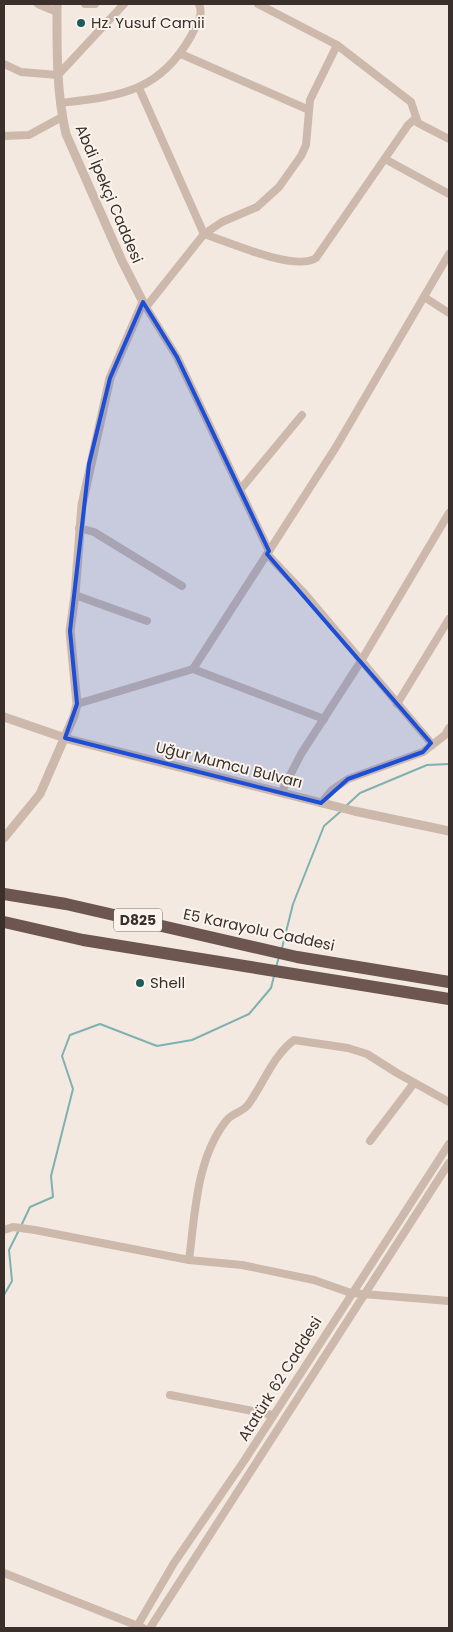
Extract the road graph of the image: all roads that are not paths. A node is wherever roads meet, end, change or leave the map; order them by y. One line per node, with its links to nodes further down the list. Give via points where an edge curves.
1 (38, 4): 7 (street)
2 (85, 4): 3 (street)
3 (95, 4)
4 (124, 4): 11 (street)
5 (258, 4): 8 (street)
6 (201, 5): 9 (street, via 200,18)
7 (57, 8): 11 (street, Abdi İpekçi Caddesi)
8 (337, 45): 14 (street, via 310,100); 16 (street, via 411,102)
9 (181, 54): 12 (street); 14 (street)
10 (4, 64): 11 (street, via 21,72)
11 (58, 75): 13 (street, Abdi İpekçi Caddesi)
12 (139, 88): 13 (street, via 111,97); 21 (street)
13 (60, 103): 15 (street, Abdi İpekçi Caddesi)
14 (309, 110): 21 (street, via 303,152 279,187 257,207 222,222)
15 (62, 117): 17 (street, via 29,135); 24 (street, Abdi İpekçi Caddesi, via 78,165)
16 (416, 118): 18 (street, via 418,123); 19 (street)
17 (4, 136)
18 (449, 139)
19 (385, 159): 20 (street); 21 (street, via 310,262 279,259)
20 (449, 194)
21 (204, 234): 24 (street)
22 (449, 254): 23 (street)
23 (424, 298): 25 (street); 30 (street)
24 (145, 305): 27 (street, via 177,357); 29 (street, via 110,378 89,464)
25 (449, 313)
26 (302, 415): 27 (street)
27 (240, 490): 30 (street)
28 (449, 513): 35 (street)
29 (79, 528): 31 (street, via 94,532); 32 (street)
30 (268, 552): 35 (street); 36 (street)
31 (182, 586)
32 (75, 595): 34 (street); 37 (street, via 70,631)
33 (449, 619): 38 (street)
34 (147, 621)
35 (361, 661): 38 (street); 40 (street)
36 (194, 669): 37 (street); 40 (street)
37 (77, 704): 42 (street)
38 (397, 704): 43 (street)
39 (4, 717): 42 (street, Uğur Mumcu Bulvarı)
40 (324, 719): 44 (street)
41 (449, 728): 43 (street)
42 (65, 738): 44 (street, Uğur Mumcu Bulvarı); 46 (street, via 40,794)
43 (431, 743): 45 (street, via 422,752 348,779)
44 (281, 793): 45 (street, Uğur Mumcu Bulvarı)
45 (321, 803): 47 (street, Uğur Mumcu Bulvarı)
46 (17, 822): 48 (street); 49 (street)
47 (449, 831)
48 (4, 838)
49 (4, 847)
50 (4, 894): 52 (highway, E5 Karayolu Caddesi / D825, via 66,904 297,957)
51 (4, 922): 53 (highway, D825, via 83,940)
52 (449, 982)
53 (449, 999)
54 (414, 1083): 55 (street); 56 (street); 60 (street, via 367,1054 348,1048 294,1040 281,1050 246,1107 227,1120 207,1153)
55 (449, 1102)
56 (370, 1142)
57 (449, 1144): 61 (street, Atatürk 62 Caddesi)
58 (449, 1163): 62 (street, Atatürk 62 Caddesi)
59 (4, 1230): 60 (street, via 13,1227 35,1230)
60 (189, 1260): 61 (street, via 242,1265 314,1280)
61 (352, 1293): 62 (street); 65 (street, Atatürk 62 Caddesi)
62 (366, 1293): 63 (street); 68 (street, Atatürk 62 Caddesi)
63 (449, 1301)
64 (170, 1395): 65 (street)
65 (273, 1415): 67 (street, Atatürk 62 Caddesi, via 174,1563)
66 (4, 1573): 67 (street)
67 (139, 1627)
68 (150, 1628)

